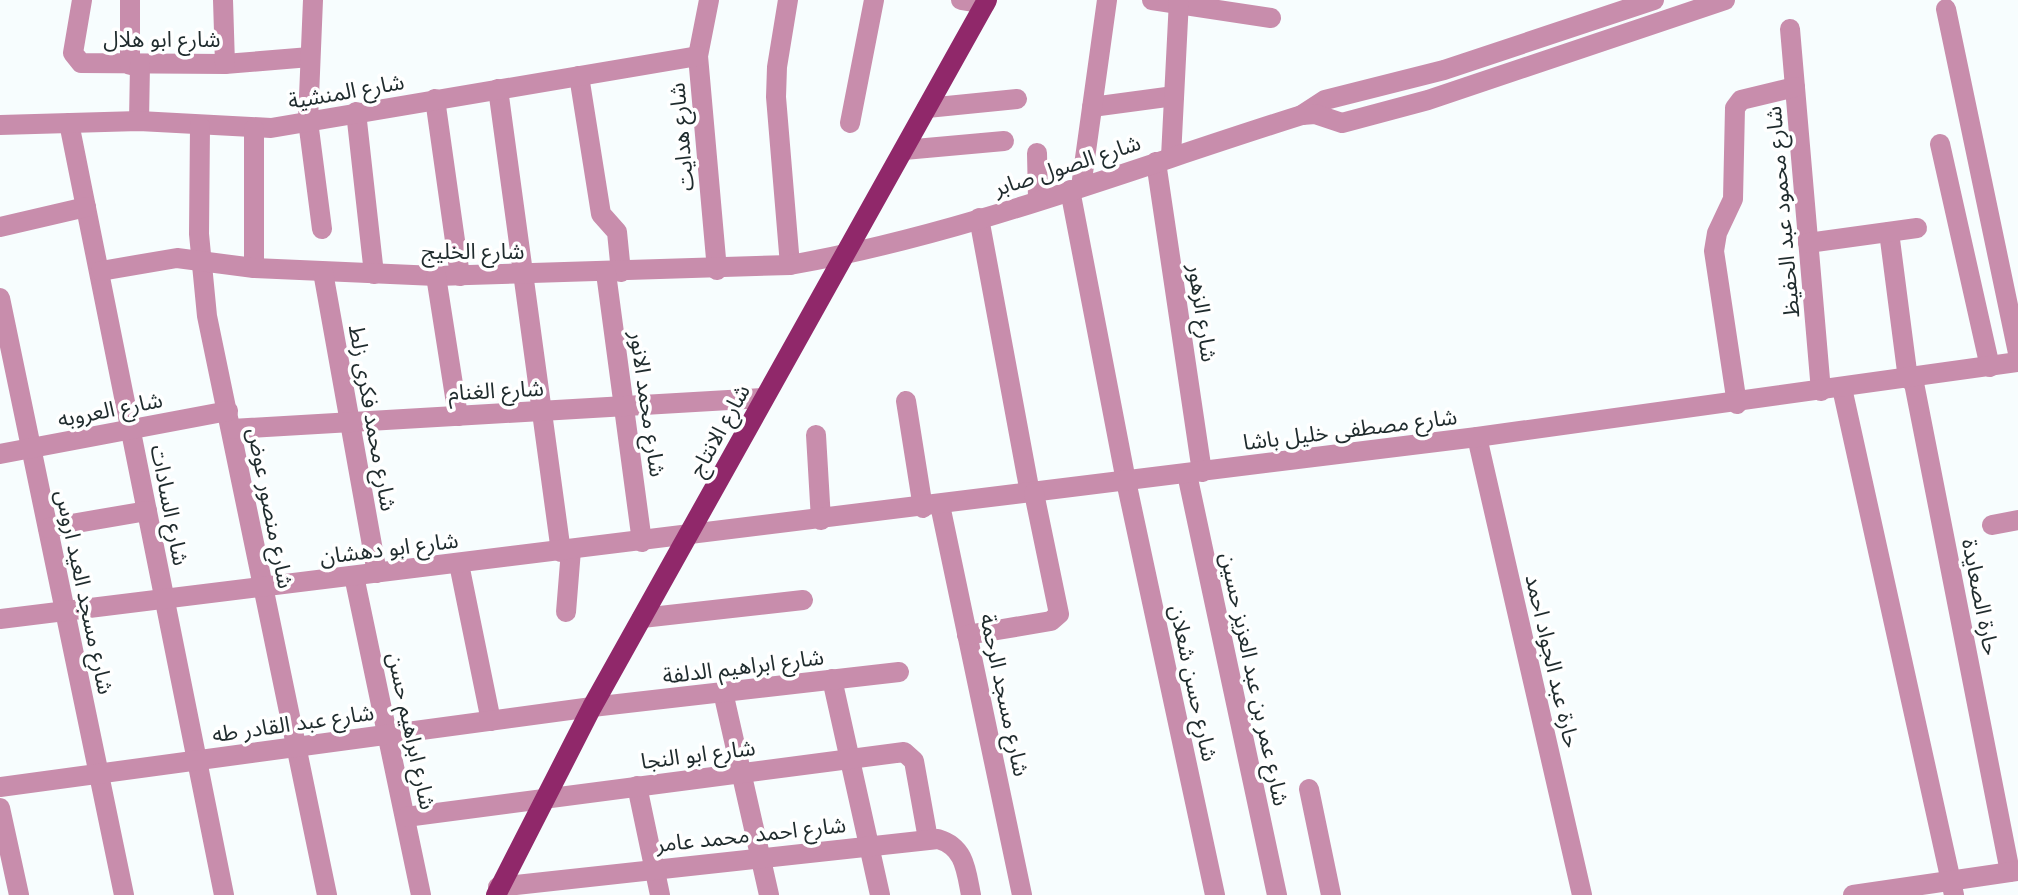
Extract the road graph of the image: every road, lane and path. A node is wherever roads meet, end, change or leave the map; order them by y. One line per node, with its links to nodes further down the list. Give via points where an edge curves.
1 (82, 0): 21 (street, شارع ابو هلال, via 75,60)
2 (130, 0): 21 (street)
3 (223, 0): 20 (street)
4 (313, 0): 19 (street)
5 (709, 0): 18 (street, شارع هدايت)
6 (788, 0): 55 (street, via 776,97)
7 (874, 0): 35 (street)
8 (961, 0): 13 (street)
9 (1107, 0): 28 (street, شارع حسن شعلان)
10 (1152, 0): 14 (street)
11 (1654, 0): 31 (street, شارع الصول صابر, via 1444,70 1325,100)
12 (1725, 0): 31 (street, شارع الصول صابر, via 1428,100 1342,123)
13 (986, 2): 29 (main road, شارع الانتاج)
14 (1179, 2): 16 (street); 25 (street, شارع الزهور)
15 (1946, 9): 66 (street)
16 (1271, 18)
17 (1790, 29): 23 (street, شارع محمود عبد الحفيظ)
18 (698, 56): 22 (street, شارع المنشية); 57 (street, شارع هدايت)
19 (310, 57): 20 (street, شارع ابو هلال); 33 (street)
20 (225, 64): 21 (street, شارع ابو هلال)
21 (135, 65): 32 (street)
22 (579, 76): 24 (street, شارع المنشية); 60 (street, شارع محمد الانور, via 601,214 617,232)
23 (1795, 87): 52 (street, شارع محمود عبد الحفيظ); 74 (street, via 1741,100 1735,108 1733,199 1714,251)
24 (498, 89): 26 (street, شارع المنشية); 62 (street)
25 (1174, 96): 28 (street); 43 (street, شارع الزهور)
26 (435, 99): 30 (street, شارع المنشية); 64 (street)
27 (1017, 99): 29 (street)
28 (1092, 107): 44 (street, شارع حسن شعلان)
29 (927, 108): 41 (main road, شارع الانتاج)
30 (356, 112): 33 (street, شارع المنشية); 61 (street)
31 (1302, 115): 43 (street, شارع الصول صابر)
32 (139, 121): 34 (street, شارع المنشية); 37 (street, شارع المنشية)
33 (308, 121): 38 (street, شارع المنشية); 50 (street)
34 (69, 123): 36 (street, شارع المنشية); 46 (street, شارع السادات)
35 (850, 123)
36 (0, 125)
37 (200, 126): 38 (street, شارع المنشية); 54 (street, شارع منصور عوض)
38 (254, 129): 56 (street)
39 (1004, 141): 41 (street)
40 (1940, 144): 68 (street)
41 (904, 150): 53 (main road, شارع الانتاج)
42 (1037, 153): 45 (street)
43 (1164, 159): 44 (street, شارع الصول صابر); 85 (street, شارع الزهور)
44 (1076, 188): 45 (street, شارع الصول صابر); 86 (street, شارع حسن شعلان)
45 (1038, 199): 47 (street, شارع الصول صابر)
46 (86, 207): 48 (street); 58 (street, شارع السادات)
47 (979, 218): 53 (street, شارع الصول صابر); 87 (street)
48 (0, 227)
49 (1917, 228): 51 (street)
50 (322, 229)
51 (1889, 232): 52 (street); 69 (street, حارة الصعايدة)
52 (1808, 243): 71 (street, شارع محمود عبد الحفيظ)
53 (846, 255): 55 (street, شارع الخليج); 72 (main road, شارع الانتاج)
54 (200, 261): 56 (street, شارع الخليج); 58 (street, شارع الخليج, via 152,260); 78 (street, شارع منصور عوض)
55 (790, 265): 57 (street, شارع الخليج)
56 (254, 268): 59 (street, شارع الخليج)
57 (717, 270): 60 (street, شارع الخليج)
58 (101, 271): 80 (street, شارع السادات)
59 (323, 272): 61 (street, شارع الخليج); 79 (street, شارع محمد فكرى زلط)
60 (613, 272): 62 (street, شارع الخليج); 75 (street, شارع محمد الانور)
61 (374, 274): 63 (street, شارع الخليج)
62 (524, 275): 64 (street, شارع الخليج); 76 (street)
63 (436, 276): 64 (street, شارع الخليج); 77 (street)
64 (460, 276)
65 (0, 298): 83 (street, شارع مسجد العيد اروس)
66 (2018, 353)
67 (2018, 362): 68 (street, شارع مصطفى خليل باشا)
68 (1990, 367): 69 (street, شارع مصطفى خليل باشا)
69 (1910, 378): 70 (street, شارع مصطفى خليل باشا); 129 (street, حارة الصعايدة)
70 (1842, 388): 71 (street, شارع مصطفى خليل باشا); 130 (street)
71 (1821, 391): 74 (street, شارع مصطفى خليل باشا)
72 (763, 398): 75 (street, شارع الغنام); 94 (main road, شارع الانتاج)
73 (906, 401): 88 (street, شارع مسجد الرحمة)
74 (1737, 404): 82 (street, شارع مصطفى خليل باشا)
75 (624, 406): 76 (street, شارع الغنام); 95 (street, شارع محمد الانور)
76 (542, 411): 77 (street, شارع الغنام); 96 (street)
77 (458, 416): 79 (street, شارع الغنام)
78 (230, 420): 79 (street, شارع الغنام); 80 (street, شارع العروبه); 100 (street, شارع منصور عوض)
79 (350, 422): 98 (street, شارع محمد فكرى زلط)
80 (131, 429): 83 (street, شارع العروبه); 89 (street, شارع السادات)
81 (816, 435): 90 (street)
82 (1477, 437): 85 (street, شارع مصطفى خليل باشا); 146 (street, حارة عبد الجواد احمد)
83 (31, 448): 84 (street, شارع العروبه); 93 (street, شارع مسجد العيد اروس)
84 (0, 454)
85 (1194, 473): 86 (street, شارع مصطفى خليل باشا); 144 (street, شارع عمر بن عبد العزيز حسين)
86 (1126, 481): 87 (street, شارع مصطفى خليل باشا); 143 (street, شارع حسن شعلان)
87 (1032, 493): 88 (street, شارع مصطفى خليل باشا); 107 (street, via 1059,614 1051,621)
88 (932, 506): 90 (street, شارع مصطفى خليل باشا); 107 (street, شارع مسجد الرحمة)
89 (147, 511): 93 (street); 101 (street, شارع السادات)
90 (821, 520): 94 (street, شارع مصطفى خليل باشا)
91 (2018, 520): 92 (street)
92 (1992, 525)
93 (48, 528): 103 (street, شارع مسجد العيد اروس)
94 (688, 536): 95 (street, شارع ابو دهشان); 105 (main road, شارع الانتاج)
95 (642, 542): 96 (street, شارع ابو دهشان)
96 (566, 551): 97 (street, شارع ابو دهشان); 104 (street)
97 (459, 564): 98 (street, شارع ابو دهشان); 112 (street)
98 (377, 573): 99 (street, شارع ابو دهشان)
99 (354, 576): 100 (street, شارع ابو دهشان); 113 (street, شارع ابراهيم حسن)
100 (261, 587): 101 (street, شارع ابو دهشان); 114 (street, شارع منصور عوض)
101 (163, 599): 103 (street, شارع ابو دهشان); 116 (street, شارع السادات)
102 (803, 600): 105 (street)
103 (65, 609): 106 (street, شارع ابو دهشان); 117 (street, شارع مسجد العيد اروس)
104 (566, 612)
105 (642, 618): 111 (main road, شارع الانتاج)
106 (0, 619)
107 (967, 635): 142 (street, شارع مسجد الرحمة)
108 (899, 672): 109 (street, شارع ابراهيم الدلفة)
109 (832, 679): 110 (street, شارع ابراهيم الدلفة); 115 (street)
110 (723, 692): 111 (street, شارع ابراهيم الدلفة); 118 (street)
111 (592, 707): 112 (street, شارع عبد القادر طه); 122 (main road, شارع الانتاج)
112 (491, 721): 113 (street, شارع عبد القادر طه)
113 (389, 735): 114 (street, شارع عبد القادر طه); 124 (street, شارع ابراهيم حسن)
114 (294, 747): 116 (street, شارع عبد القادر طه); 136 (street, شارع منصور عوض)
115 (850, 759): 118 (street, شارع ابو النجا); 125 (street, شارع ابو النجا, via 910,755); 126 (street)
116 (195, 761): 117 (street, شارع عبد القادر طه); 135 (street, شارع السادات)
117 (99, 773): 120 (street, شارع عبد القادر طه); 134 (street, شارع مسجد العيد اروس)
118 (741, 773): 119 (street, شارع ابو النجا); 127 (street)
119 (637, 786): 122 (street, شارع ابو النجا); 128 (street)
120 (0, 787)
121 (1309, 789): 145 (street)
122 (545, 797): 124 (street, شارع ابو النجا); 131 (main road, شارع الانتاج)
123 (0, 808): 133 (street)
124 (406, 817): 137 (street, شارع ابراهيم حسن)
125 (928, 839): 126 (street, شارع احمد محمد عامر); 141 (street, via 947,841 962,854)
126 (869, 845): 127 (street, شارع احمد محمد عامر); 140 (street)
127 (760, 858): 128 (street, شارع احمد محمد عامر); 139 (street)
128 (654, 869): 131 (street, شارع احمد محمد عامر); 138 (street)
129 (2014, 872): 130 (street)
130 (1953, 888): 132 (street)
131 (495, 892)
132 (1891, 892): 147 (street)
133 (19, 895)
134 (124, 895)
135 (224, 895)
136 (327, 895)
137 (421, 895)
138 (660, 895)
139 (769, 895)
140 (880, 895)
141 (971, 895)
142 (1022, 895)
143 (1215, 895)
144 (1277, 895)
145 (1331, 895)
146 (1582, 895)
147 (1853, 895)

